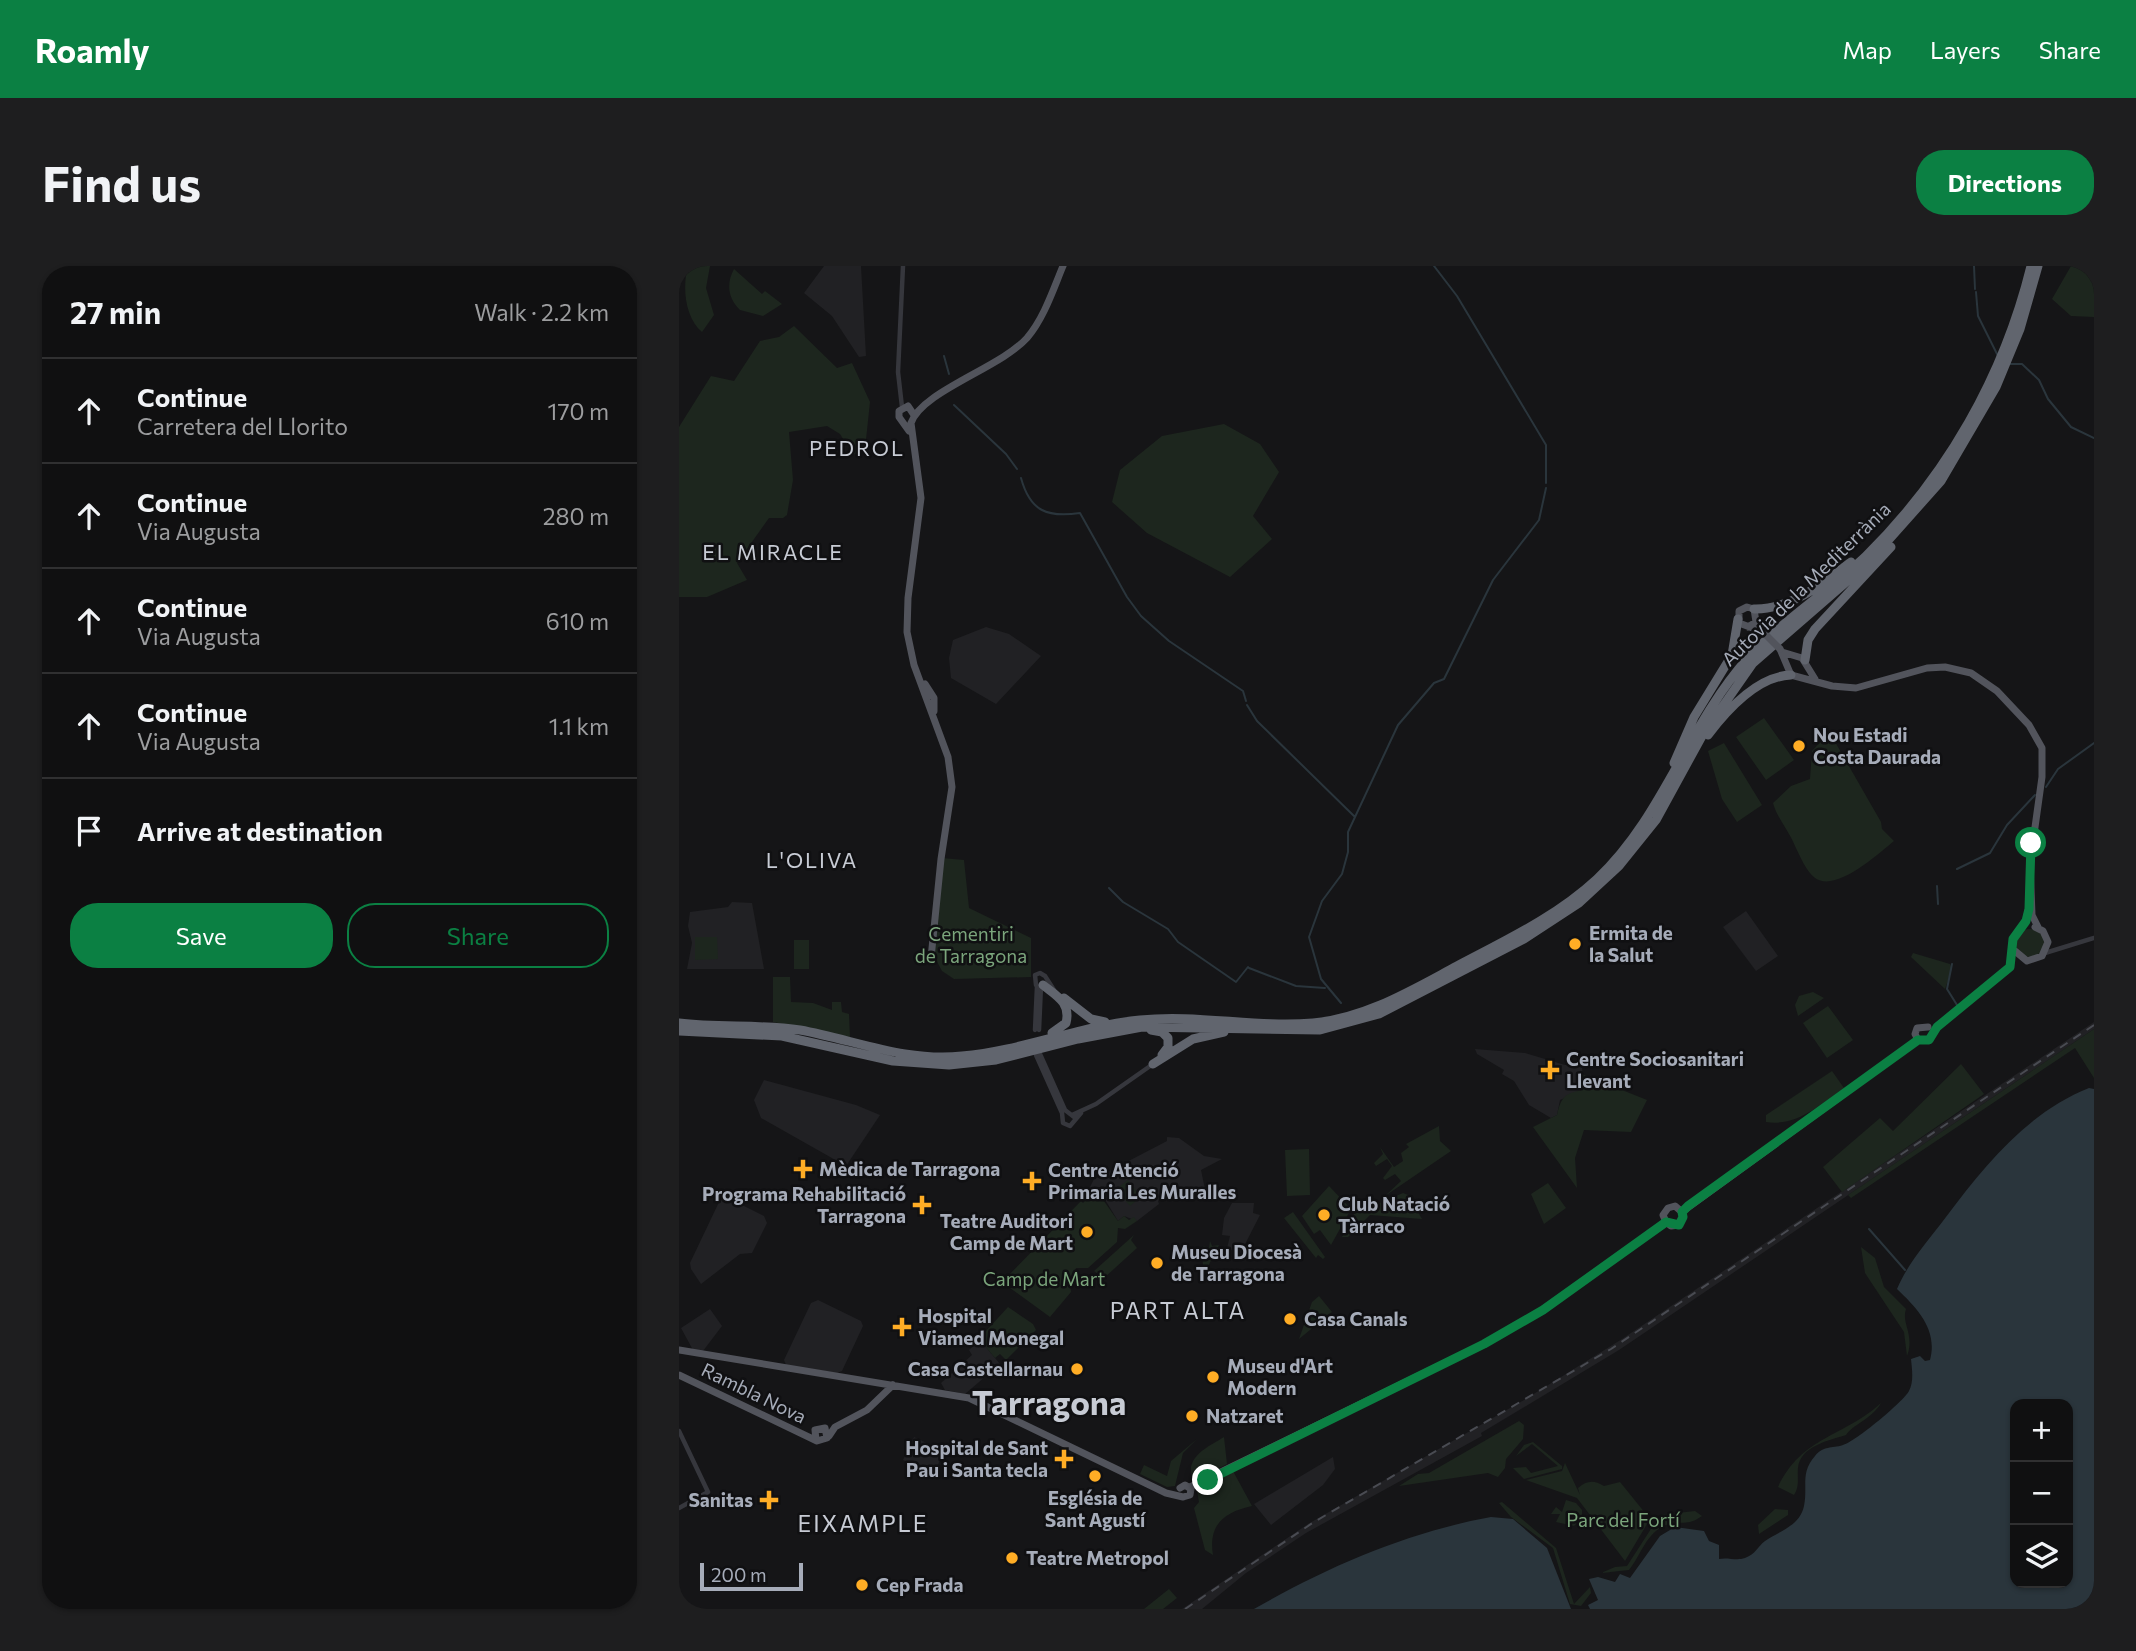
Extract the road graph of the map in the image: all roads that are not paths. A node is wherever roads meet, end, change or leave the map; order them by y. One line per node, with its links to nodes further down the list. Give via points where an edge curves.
1 (903, 266): 8 (street, via 898,372)
2 (1063, 266): 7 (main road, via 1027,338 1006,357)
3 (2031, 266): 5 (highway, Autovia de la Mediterrània)
4 (2038, 266): 5 (highway, Autovia de la Mediterrània)
5 (2017, 327): 6 (highway, Autovia de la Mediterrània)
6 (1994, 385): 12 (highway, Autovia de la Mediterrània); 13 (highway, Autovia de la Mediterrània, via 1933,479)
7 (926, 403): 8 (main road); 9 (main road)
8 (906, 406): 9 (main road); 10 (main road, via 898,413)
9 (913, 417): 10 (main road); 11 (main road)
10 (902, 421): 11 (main road)
11 (912, 437): 35 (main road, via 922,498 906,625 917,672 934,698 952,796)
12 (1941, 481): 21 (highway, via 1899,538 1815,629 1808,640); 24 (highway, Autovia de la Mediterrània, via 1868,563 1753,663 1722,703)
13 (1903, 516): 14 (highway, via 1816,587); 25 (highway, Autovia de la Mediterrània, via 1741,667 1695,733 1650,817)
14 (1756, 614): 15 (main road, via 1741,609); 16 (main road); 17 (main road)
15 (1738, 619): 16 (main road); 25 (highway, via 1732,655 1694,717 1663,791)
16 (1748, 627): 17 (main road)
17 (1763, 632): 18 (main road, bridge)
18 (1781, 651): 19 (main road); 20 (main road)
19 (1795, 656): 20 (main road); 21 (main road)
20 (1787, 663): 22 (main road)
21 (1806, 664): 22 (main road); 23 (main road)
22 (1797, 675): 23 (main road); 24 (highway, via 1767,680 1737,703 1709,733)
23 (1818, 681): 26 (main road, via 1856,688 1945,667 1971,673 1997,691 2029,725 2042,748 2031,843)
24 (1684, 771): 40 (highway, Autovia de la Mediterrània, via 1637,845 1579,903 1524,939)
25 (1615, 860): 40 (highway, Autovia de la Mediterrània, via 1577,896 1542,920)
26 (2031, 891): 27 (main road); 28 (main road)
27 (2021, 928): 28 (main road); 33 (main road, via 2013,939)
28 (2038, 928): 29 (main road)
29 (2046, 936): 32 (street); 34 (main road)
30 (2094, 937): 31 (street); 32 (street)
31 (2080, 942): 32 (street); 34 (street)
32 (2062, 944)
33 (2014, 951): 36 (main road); 37 (main road, via 2010,967)
34 (2045, 953): 36 (main road)
35 (931, 958)
36 (2027, 961): 37 (main road)
37 (1997, 979): 44 (main road)
38 (1041, 983): 39 (street); 45 (street); 50 (highway, via 1066,1004 1066,1023 1055,1032)
39 (1064, 998): 42 (highway, via 1091,1019)
40 (1375, 1011): 41 (highway, Autovia de la Mediterrània)
41 (1358, 1018): 42 (highway, Autovia de la Mediterrània, via 1295,1024); 47 (highway, Autovia de la Mediterrània, via 1319,1030)
42 (1134, 1020): 50 (highway, Autovia de la Mediterrània)
43 (679, 1023): 50 (highway, Autovia de la Mediterrània, via 792,1029 915,1056)
44 (1930, 1029): 49 (main road, via 1928,1041); 49 (main road, via 1916,1029)
45 (1037, 1030)
46 (679, 1031): 48 (highway, Autovia de la Mediterrània, via 782,1036 893,1061 949,1065 996,1060)
47 (1275, 1031): 48 (highway, Autovia de la Mediterrània, via 1175,1026); 52 (highway, via 1204,1035)
48 (1101, 1034): 52 (highway, via 1162,1032 1168,1047)
49 (1918, 1040): 56 (main road)
50 (994, 1052)
51 (1039, 1055): 54 (street)
52 (1153, 1064): 53 (street)
53 (1081, 1112): 54 (street); 55 (street)
54 (1068, 1115): 55 (street); 55 (street, via 1066,1126)
55 (1075, 1121)
56 (1685, 1209): 57 (main road, via 1679,1225); 57 (main road, via 1668,1208)
57 (1666, 1222): 66 (main road, via 1543,1310 1484,1344)
58 (679, 1350): 60 (main road)
59 (679, 1375): 64 (main road, Rambla Nova)
60 (893, 1385): 61 (main road); 63 (main road, via 872,1406 835,1427)
61 (970, 1398): 65 (main road, via 1164,1489); 67 (main road, via 1166,1493)
62 (679, 1432): 68 (street, via 708,1492)
63 (827, 1439): 64 (main road); 64 (main road, via 828,1432 820,1427 814,1431)
64 (816, 1440)
65 (1180, 1488): 66 (main road); 67 (main road)
66 (1190, 1488): 67 (main road, via 1191,1495)
67 (1183, 1497)
68 (679, 1508)

